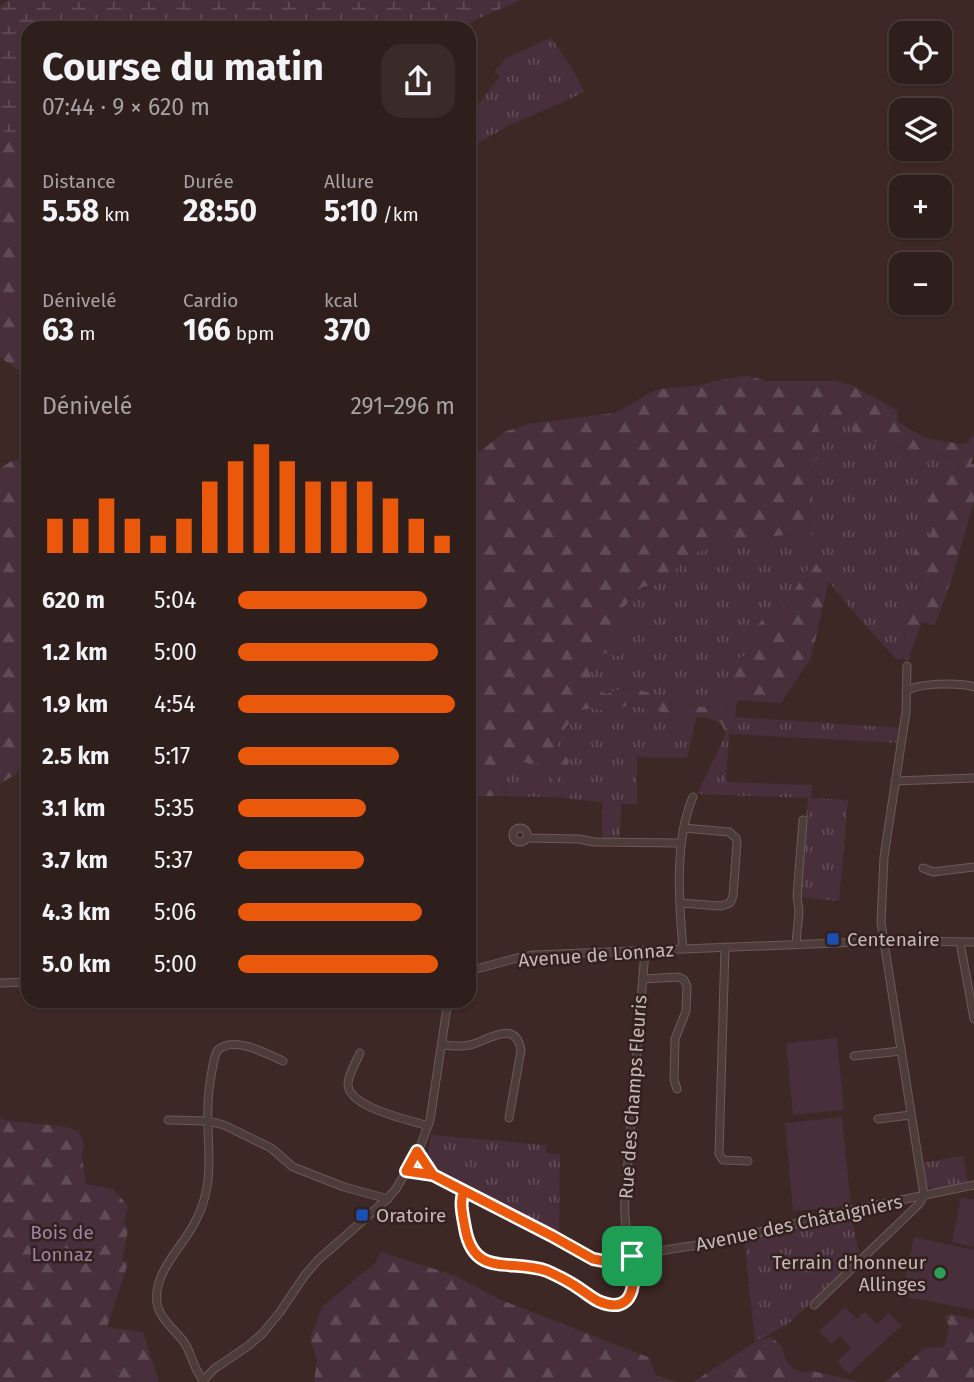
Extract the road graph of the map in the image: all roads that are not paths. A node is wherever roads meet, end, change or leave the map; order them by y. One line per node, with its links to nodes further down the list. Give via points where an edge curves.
1 (907, 666): 3 (street)
2 (974, 687): 3 (street, via 964,684)
3 (906, 691): 5 (street)
4 (974, 778): 5 (street)
5 (895, 781): 14 (street, via 883,870)
6 (693, 797): 8 (street)
7 (803, 820): 17 (street)
8 (684, 828): 10 (street); 13 (street, via 729,832 737,843 730,903)
9 (527, 838): 10 (street)
10 (681, 842): 13 (street)
11 (974, 867): 12 (street, via 933,872)
12 (923, 868)
13 (680, 903): 19 (street)
14 (883, 941): 15 (street, Avenue de Lonnaz); 17 (street, Avenue de Lonnaz); 28 (street)
15 (960, 942): 16 (street, Avenue de Lonnaz); 26 (street)
16 (974, 942)
17 (796, 944): 18 (street, Avenue de Lonnaz)
18 (725, 947): 19 (street, Avenue de Lonnaz); 40 (street, via 719,1154 723,1160)
19 (683, 949): 20 (street, Avenue de Lonnaz)
20 (645, 951): 21 (street, Avenue de Lonnaz, via 534,955); 22 (street, Rue des Champs Fleuris)
21 (476, 969)
22 (643, 979): 32 (street, Rue des Champs Fleuris, via 679,977 687,986 686,1011 675,1039); 47 (street, Rue des Champs Fleuris, via 625,1199)
23 (21, 982): 24 (street)
24 (0, 983)
25 (447, 1008): 27 (street)
26 (974, 1019)
27 (442, 1045): 34 (street, via 469,1045 505,1033 518,1039 521,1049); 38 (street)
28 (901, 1051): 30 (street); 33 (street)
29 (360, 1054): 38 (street, via 348,1080 351,1093 386,1115)
30 (854, 1056)
31 (283, 1061): 37 (street, via 243,1045 218,1050 209,1086)
32 (677, 1089)
33 (911, 1115): 35 (street); 45 (street)
34 (509, 1118)
35 (878, 1119)
36 (168, 1120): 37 (street)
37 (208, 1121): 46 (street, via 271,1148 293,1167 318,1178); 49 (street, via 207,1189 195,1222 169,1261 157,1298 159,1311 186,1344)
38 (428, 1126): 39 (street)
39 (417, 1151): 41 (street); 42 (street, Avenue des Châtaigniers)
40 (748, 1161)
41 (406, 1171): 42 (street, Avenue des Châtaigniers); 46 (street)
42 (433, 1175): 44 (street, Avenue des Châtaigniers)
43 (974, 1185): 45 (street, Avenue des Châtaigniers)
44 (464, 1191): 47 (street, Avenue des Châtaigniers, via 593,1259); 47 (street, via 461,1201 468,1242 488,1262 542,1270 596,1300 615,1305 632,1293)
45 (924, 1195): 47 (street, Avenue des Châtaigniers, via 724,1241); 48 (street, via 919,1205)
46 (388, 1199): 49 (street, via 318,1260 262,1334)
47 (632, 1256)
48 (814, 1305)
49 (203, 1381)

